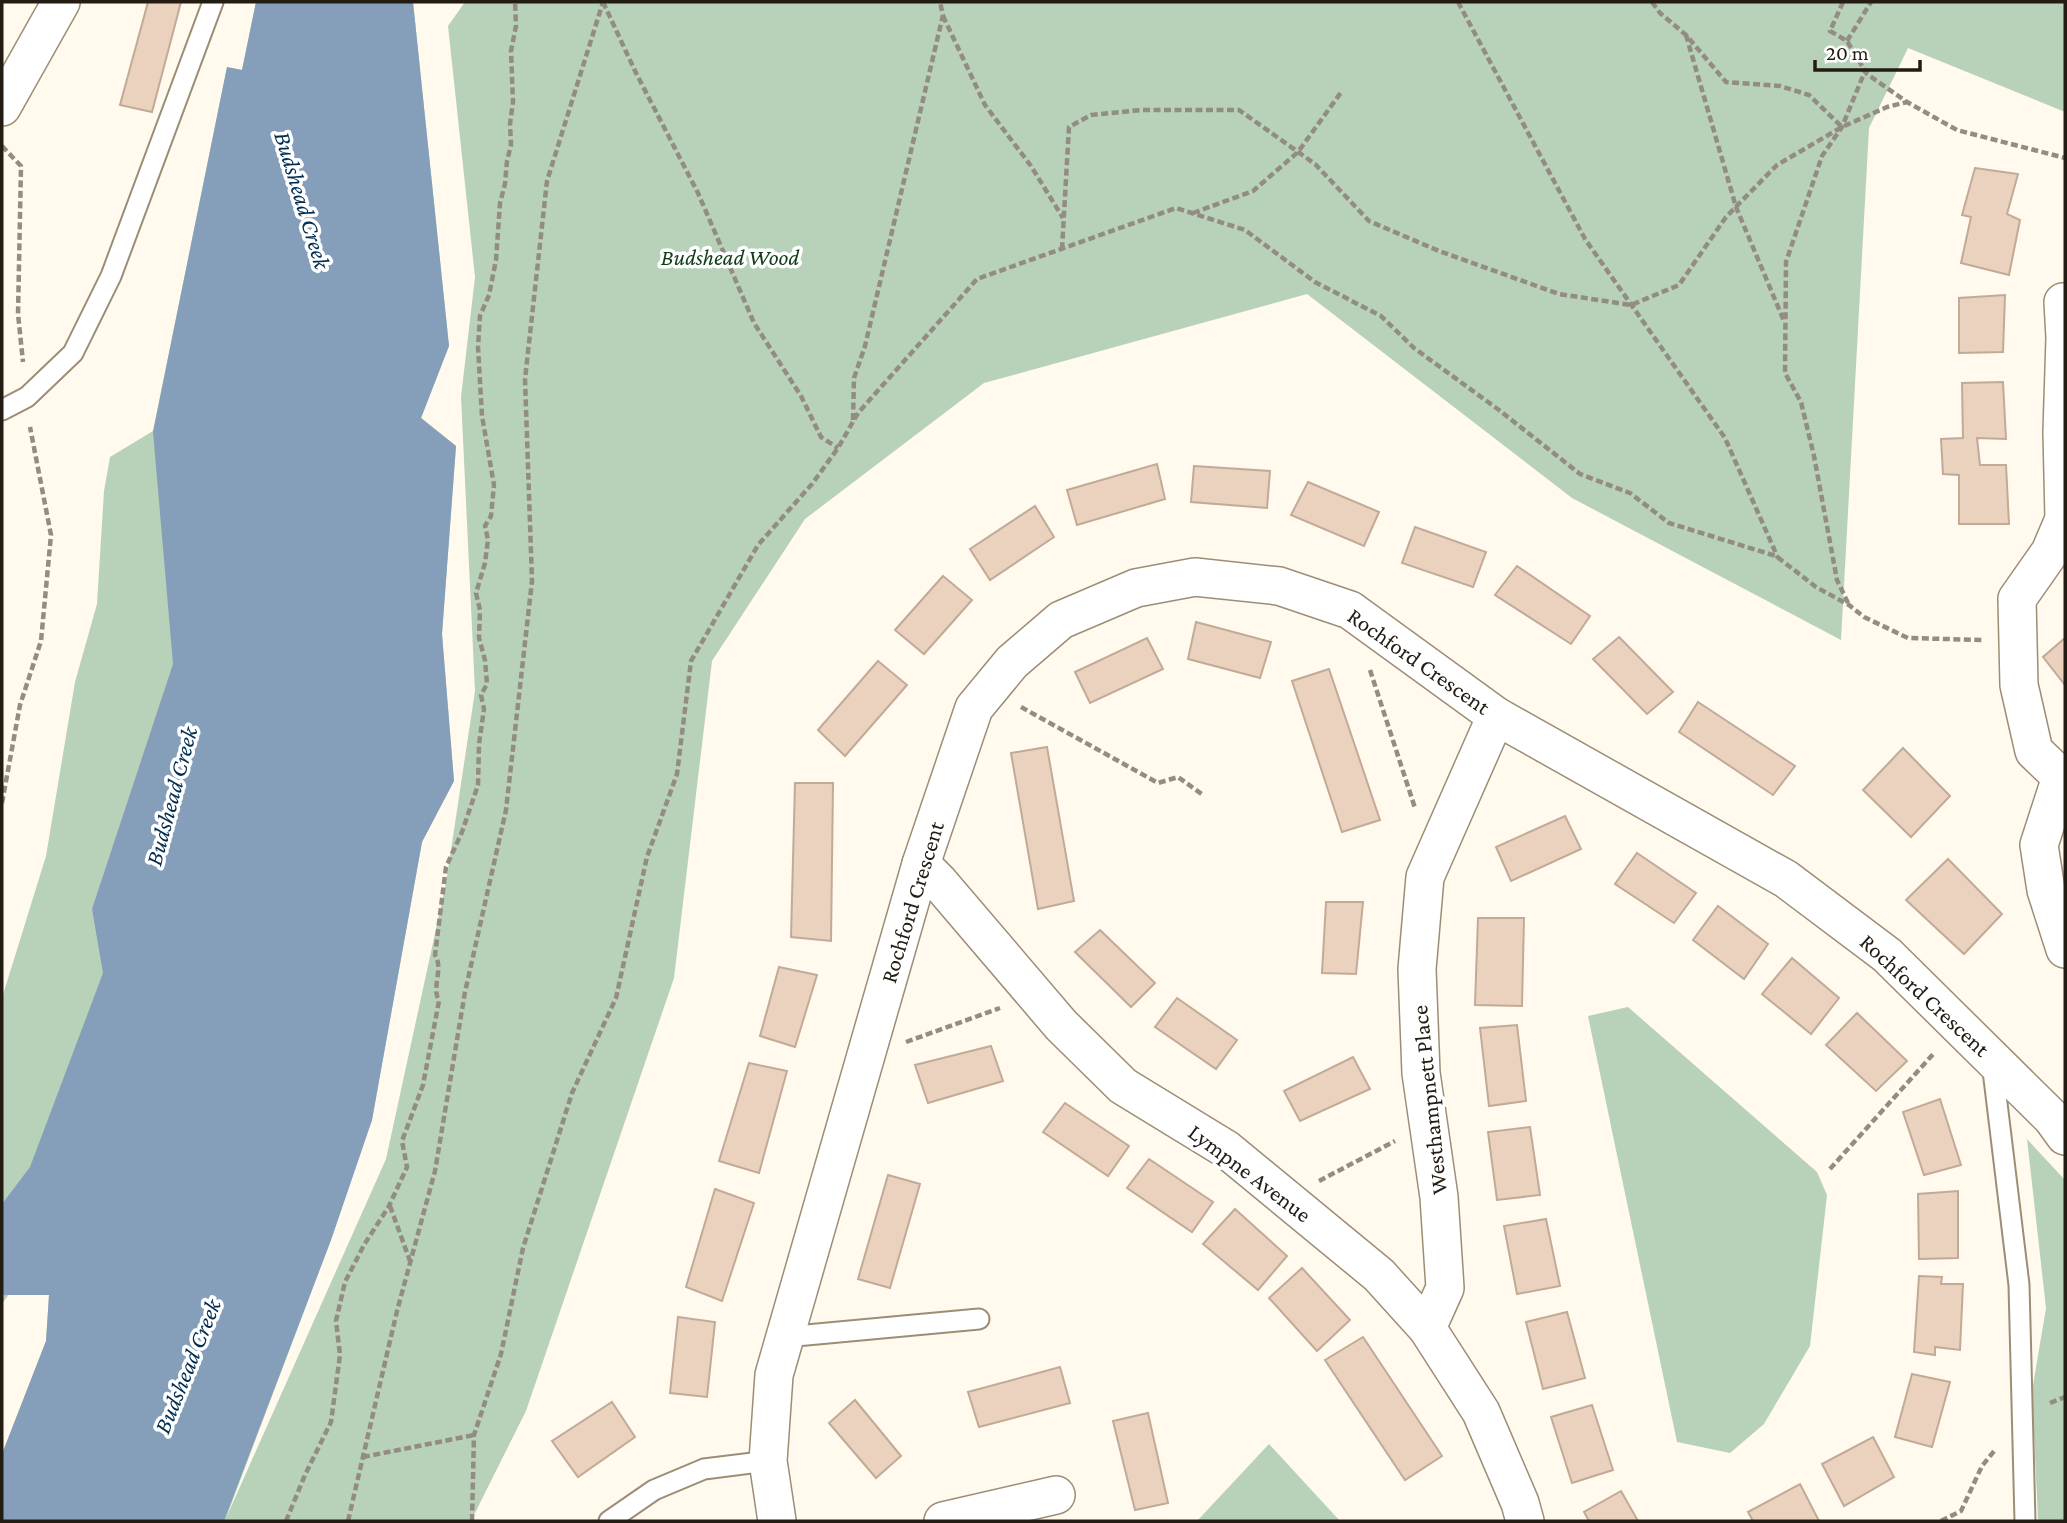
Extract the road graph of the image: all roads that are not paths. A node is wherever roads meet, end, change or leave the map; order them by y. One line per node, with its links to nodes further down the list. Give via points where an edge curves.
1 (61, 2): 3 (street)
2 (213, 2): 6 (lane, via 111,276 73,353 27,397)
3 (2, 107)
4 (2063, 302): 5 (street)
5 (2064, 375): 8 (street, via 2064,519 2050,552 2017,599 2019,685 2034,751)
6 (2, 410)
7 (1496, 716): 9 (street, Rochford Crescent, via 1350,610 1279,586 1195,577 1136,588 1061,621 1012,662 974,708); 11 (street, Rochford Crescent, via 1786,878 1887,955); 14 (street, Westhampnett Place, via 1425,877 1417,969 1421,1073 1439,1197 1445,1288)
8 (2063, 774): 10 (street, via 2039,845 2046,890)
9 (921, 864): 14 (street, Lympne Avenue, via 1061,1025 1123,1086 1226,1149 1288,1198 1379,1275); 15 (street, Rochford Crescent)
10 (2065, 948)
11 (1991, 1057): 12 (street, Rochford Crescent); 22 (lane, via 2019,1285)
12 (2061, 1120)
13 (978, 1319): 15 (lane)
14 (1427, 1328): 21 (street, Lympne Avenue, via 1481,1412)
15 (785, 1337): 16 (street, Rochford Crescent, via 774,1375)
16 (768, 1461): 18 (lane, via 704,1469 654,1490); 19 (street, Rochford Crescent)
17 (1056, 1495): 20 (street)
18 (609, 1521)
19 (777, 1521)
20 (943, 1521)
21 (1525, 1521)
22 (2025, 1521)

